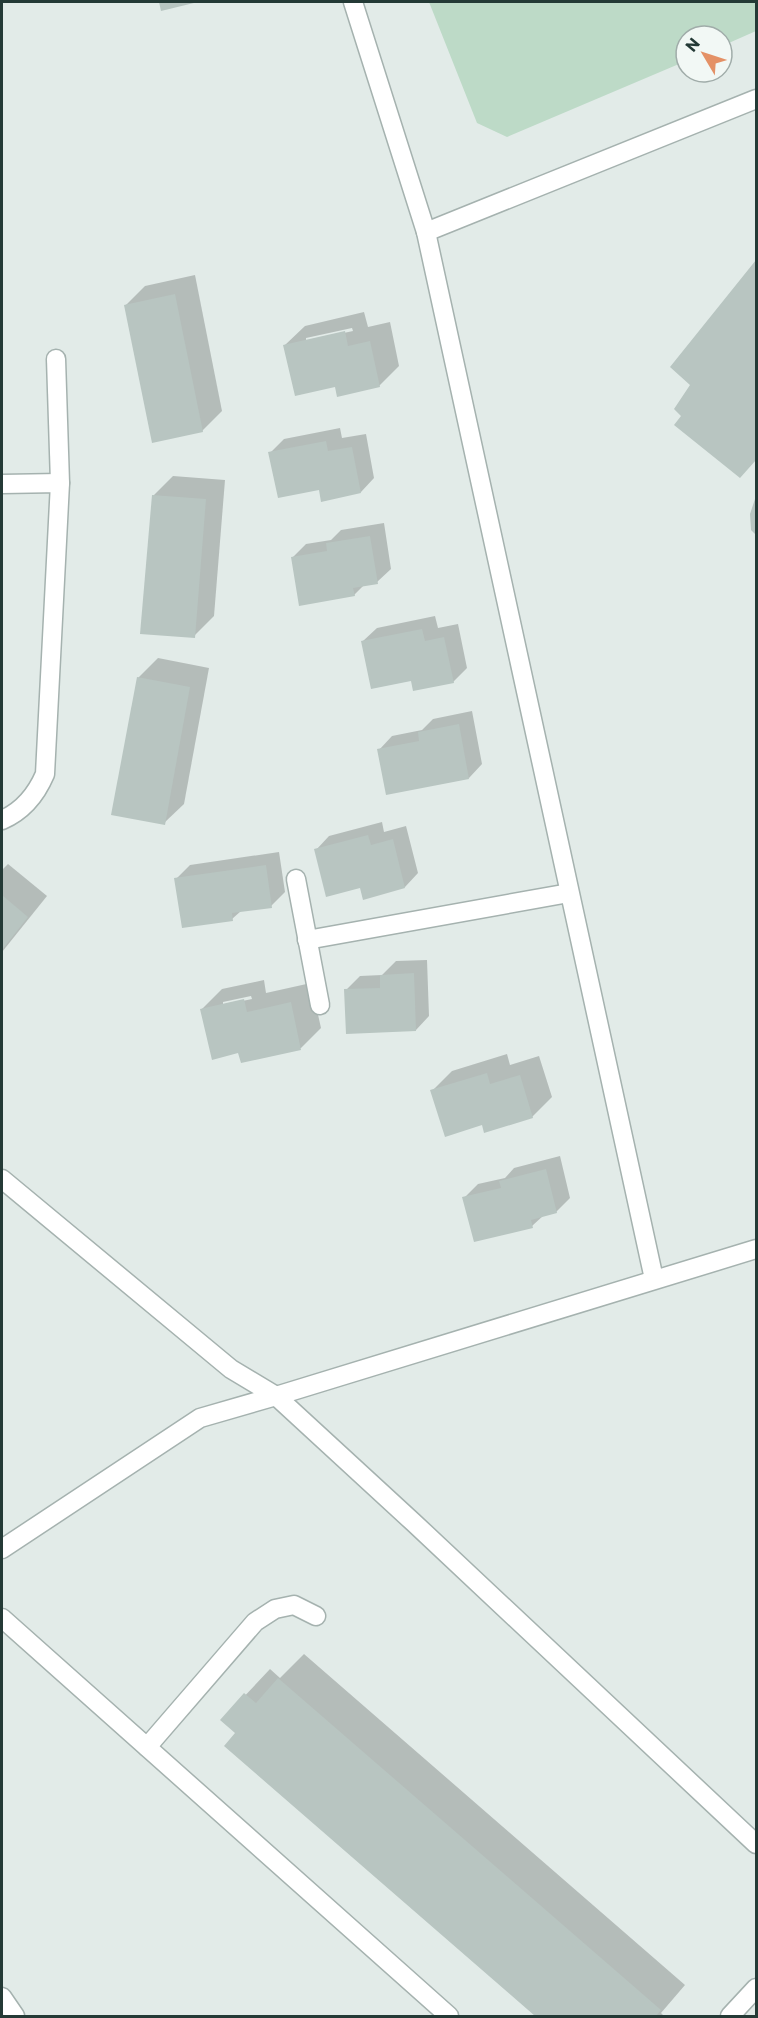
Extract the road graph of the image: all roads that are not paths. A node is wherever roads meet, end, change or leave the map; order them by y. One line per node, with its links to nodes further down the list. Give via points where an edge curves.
1 (353, 2): 3 (street)
2 (756, 99): 3 (street)
3 (426, 232): 9 (street)
4 (56, 359): 5 (street)
5 (60, 483): 6 (street); 7 (street, via 45,774 28,802)
6 (2, 484)
7 (2, 820)
8 (297, 879): 10 (street)
9 (569, 892): 10 (street); 14 (street)
10 (307, 940): 11 (street)
11 (320, 1005)
12 (2, 1179): 15 (street, via 231,1369)
13 (756, 1249): 14 (street)
14 (654, 1279): 15 (street)
15 (276, 1396): 16 (street, via 200,1418); 20 (street)
16 (2, 1549)
17 (316, 1616): 19 (street, via 294,1605 275,1609 255,1622)
18 (2, 1618): 19 (street)
19 (147, 1747): 24 (street)
20 (756, 1844)
21 (756, 1988): 25 (street)
22 (2, 1997): 23 (street)
23 (15, 2016)
24 (449, 2016)
25 (730, 2016)

